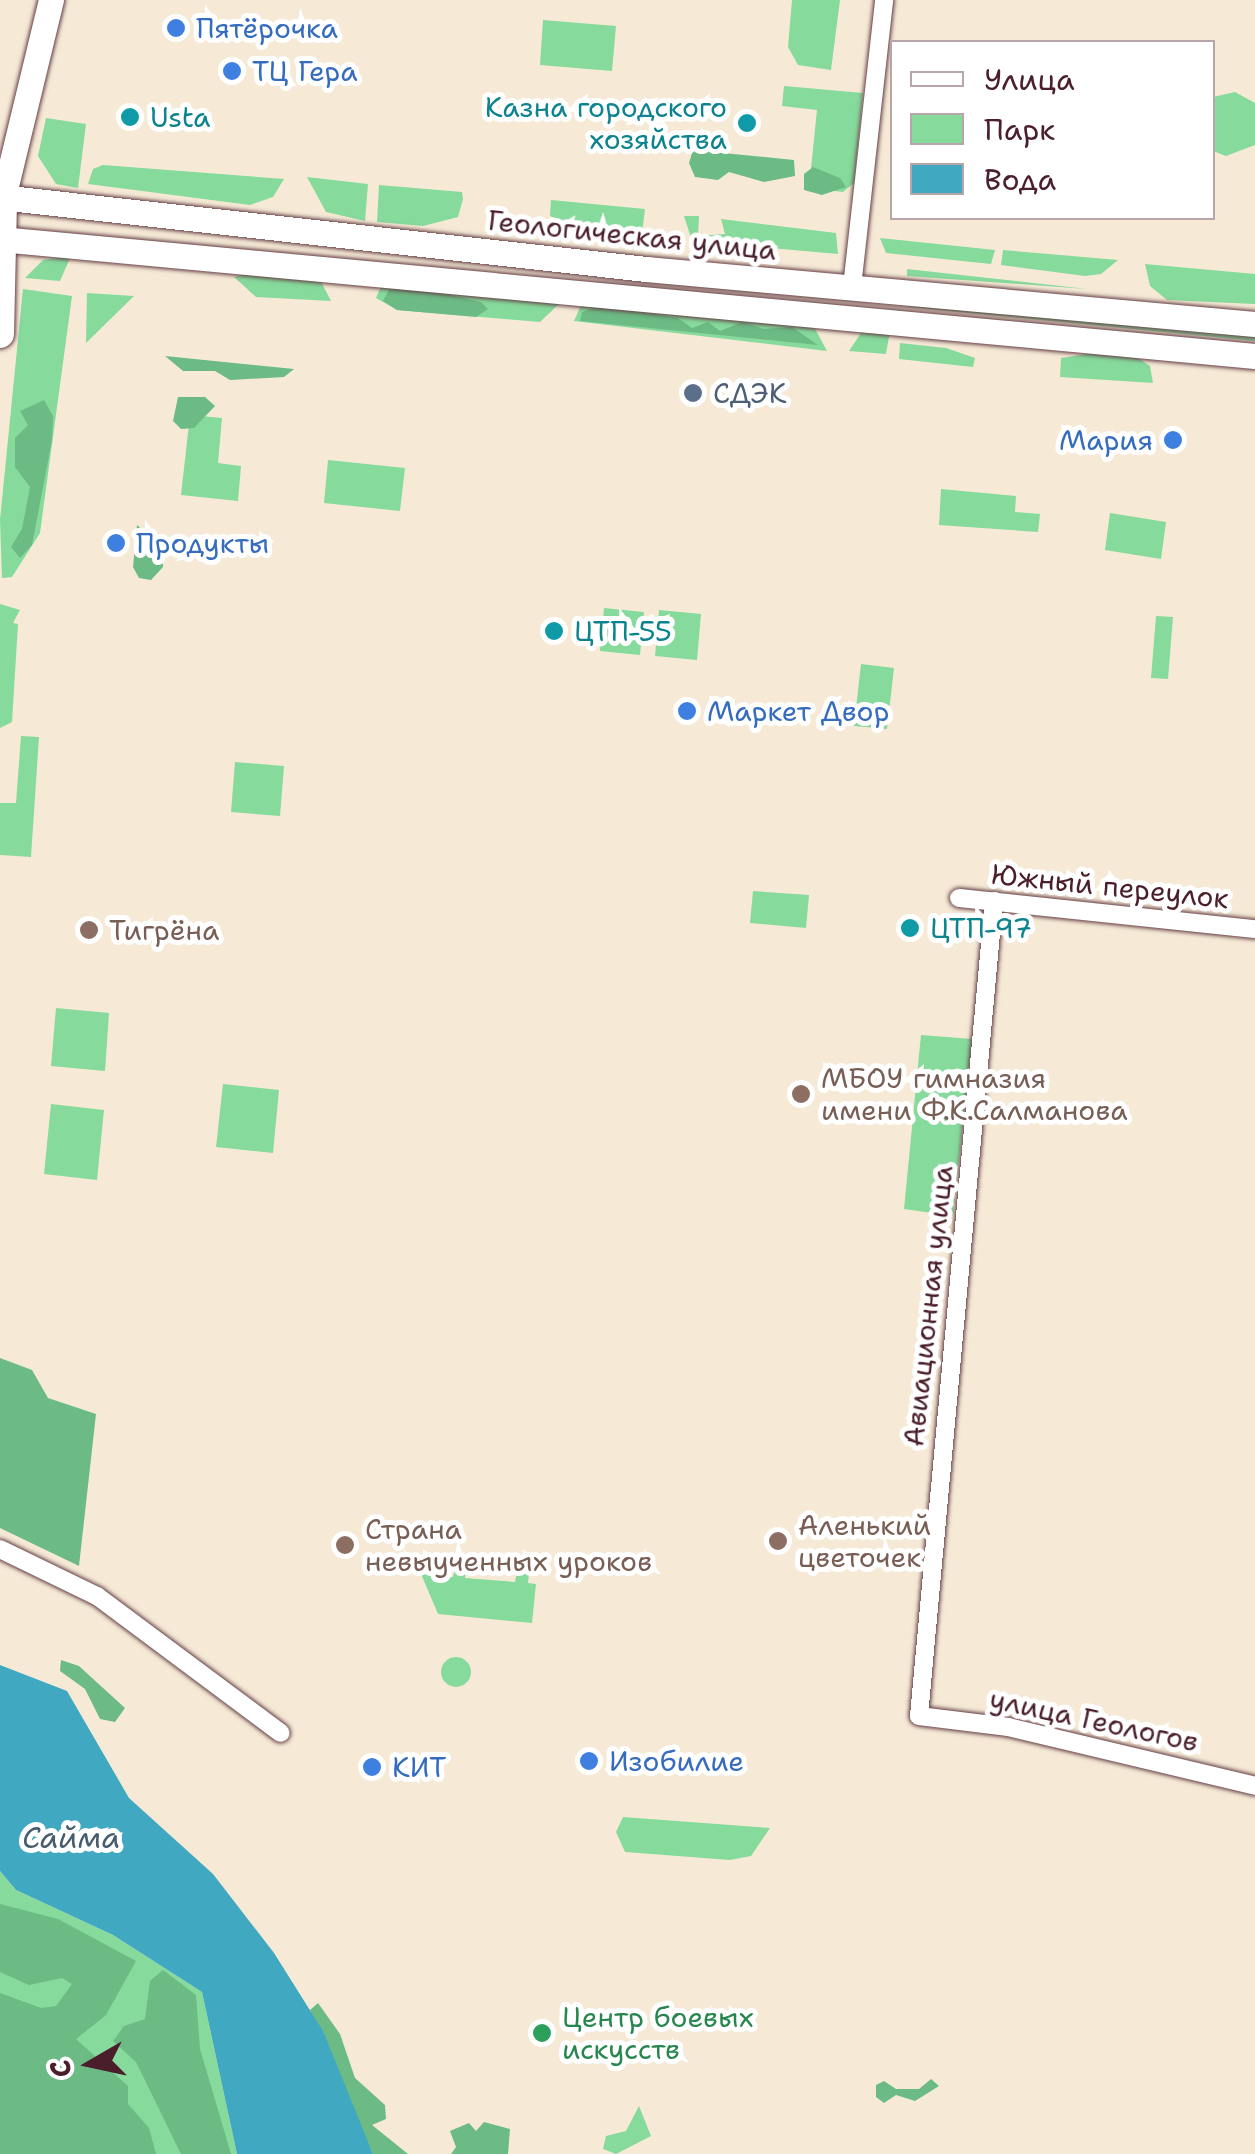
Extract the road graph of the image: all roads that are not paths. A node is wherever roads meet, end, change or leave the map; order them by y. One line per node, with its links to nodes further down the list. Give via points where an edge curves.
1 (52, 0): 3 (main road)
2 (884, 0): 5 (street)
3 (1, 198): 4 (main road); 5 (main road, Геологическая улица)
4 (3, 239): 7 (main road); 8 (main road, Геологическая улица)
5 (852, 287): 6 (main road, Геологическая улица)
6 (1255, 324)
7 (0, 334)
8 (1255, 356)
9 (959, 898): 10 (street, Южный переулок)
10 (994, 901): 11 (street, Южный переулок); 13 (street, Авиационная улица)
11 (1255, 929)
12 (0, 1550): 14 (street, via 96,1596)
13 (920, 1716): 15 (street, улица Геологов, via 1008,1727)
14 (282, 1733)
15 (1255, 1786)

